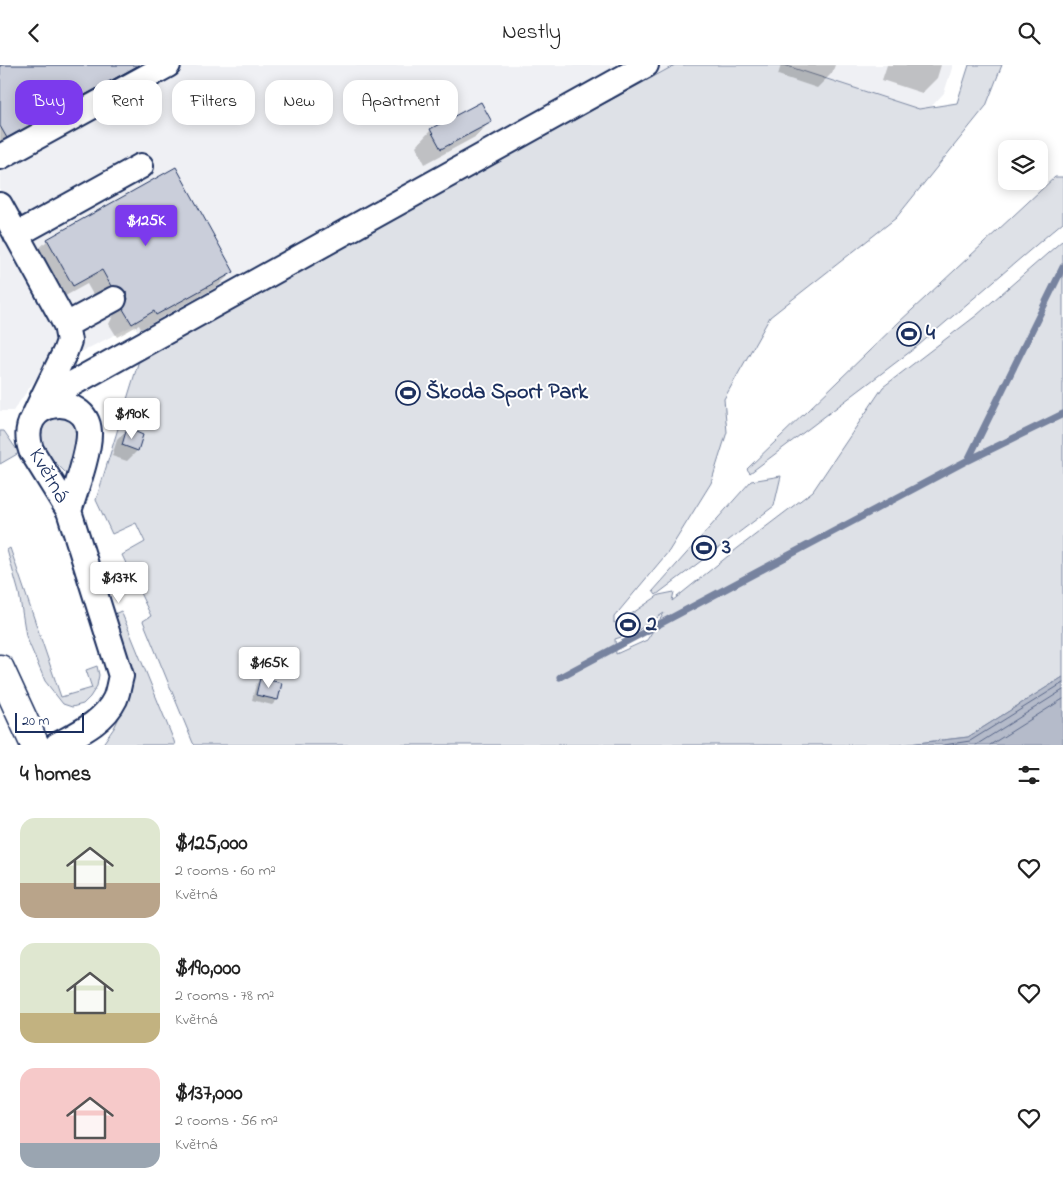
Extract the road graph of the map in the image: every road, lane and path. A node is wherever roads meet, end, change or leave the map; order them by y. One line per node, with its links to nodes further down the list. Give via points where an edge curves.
1 (168, 65): 3 (street)
2 (646, 65): 9 (street)
3 (0, 157)
4 (141, 166): 6 (street)
5 (0, 205): 6 (street)
6 (16, 235): 8 (street)
7 (114, 299): 8 (street)
8 (66, 325): 9 (street, via 69,341)
9 (37, 409): 10 (street, Květná, via 28,428 31,450); 10 (street, Květná, via 51,405 76,409 89,430 89,443)
10 (69, 511): 13 (street, Květná, via 121,676 116,698 107,712 90,727)
11 (0, 669): 12 (main road)
12 (35, 745)
13 (57, 745)

